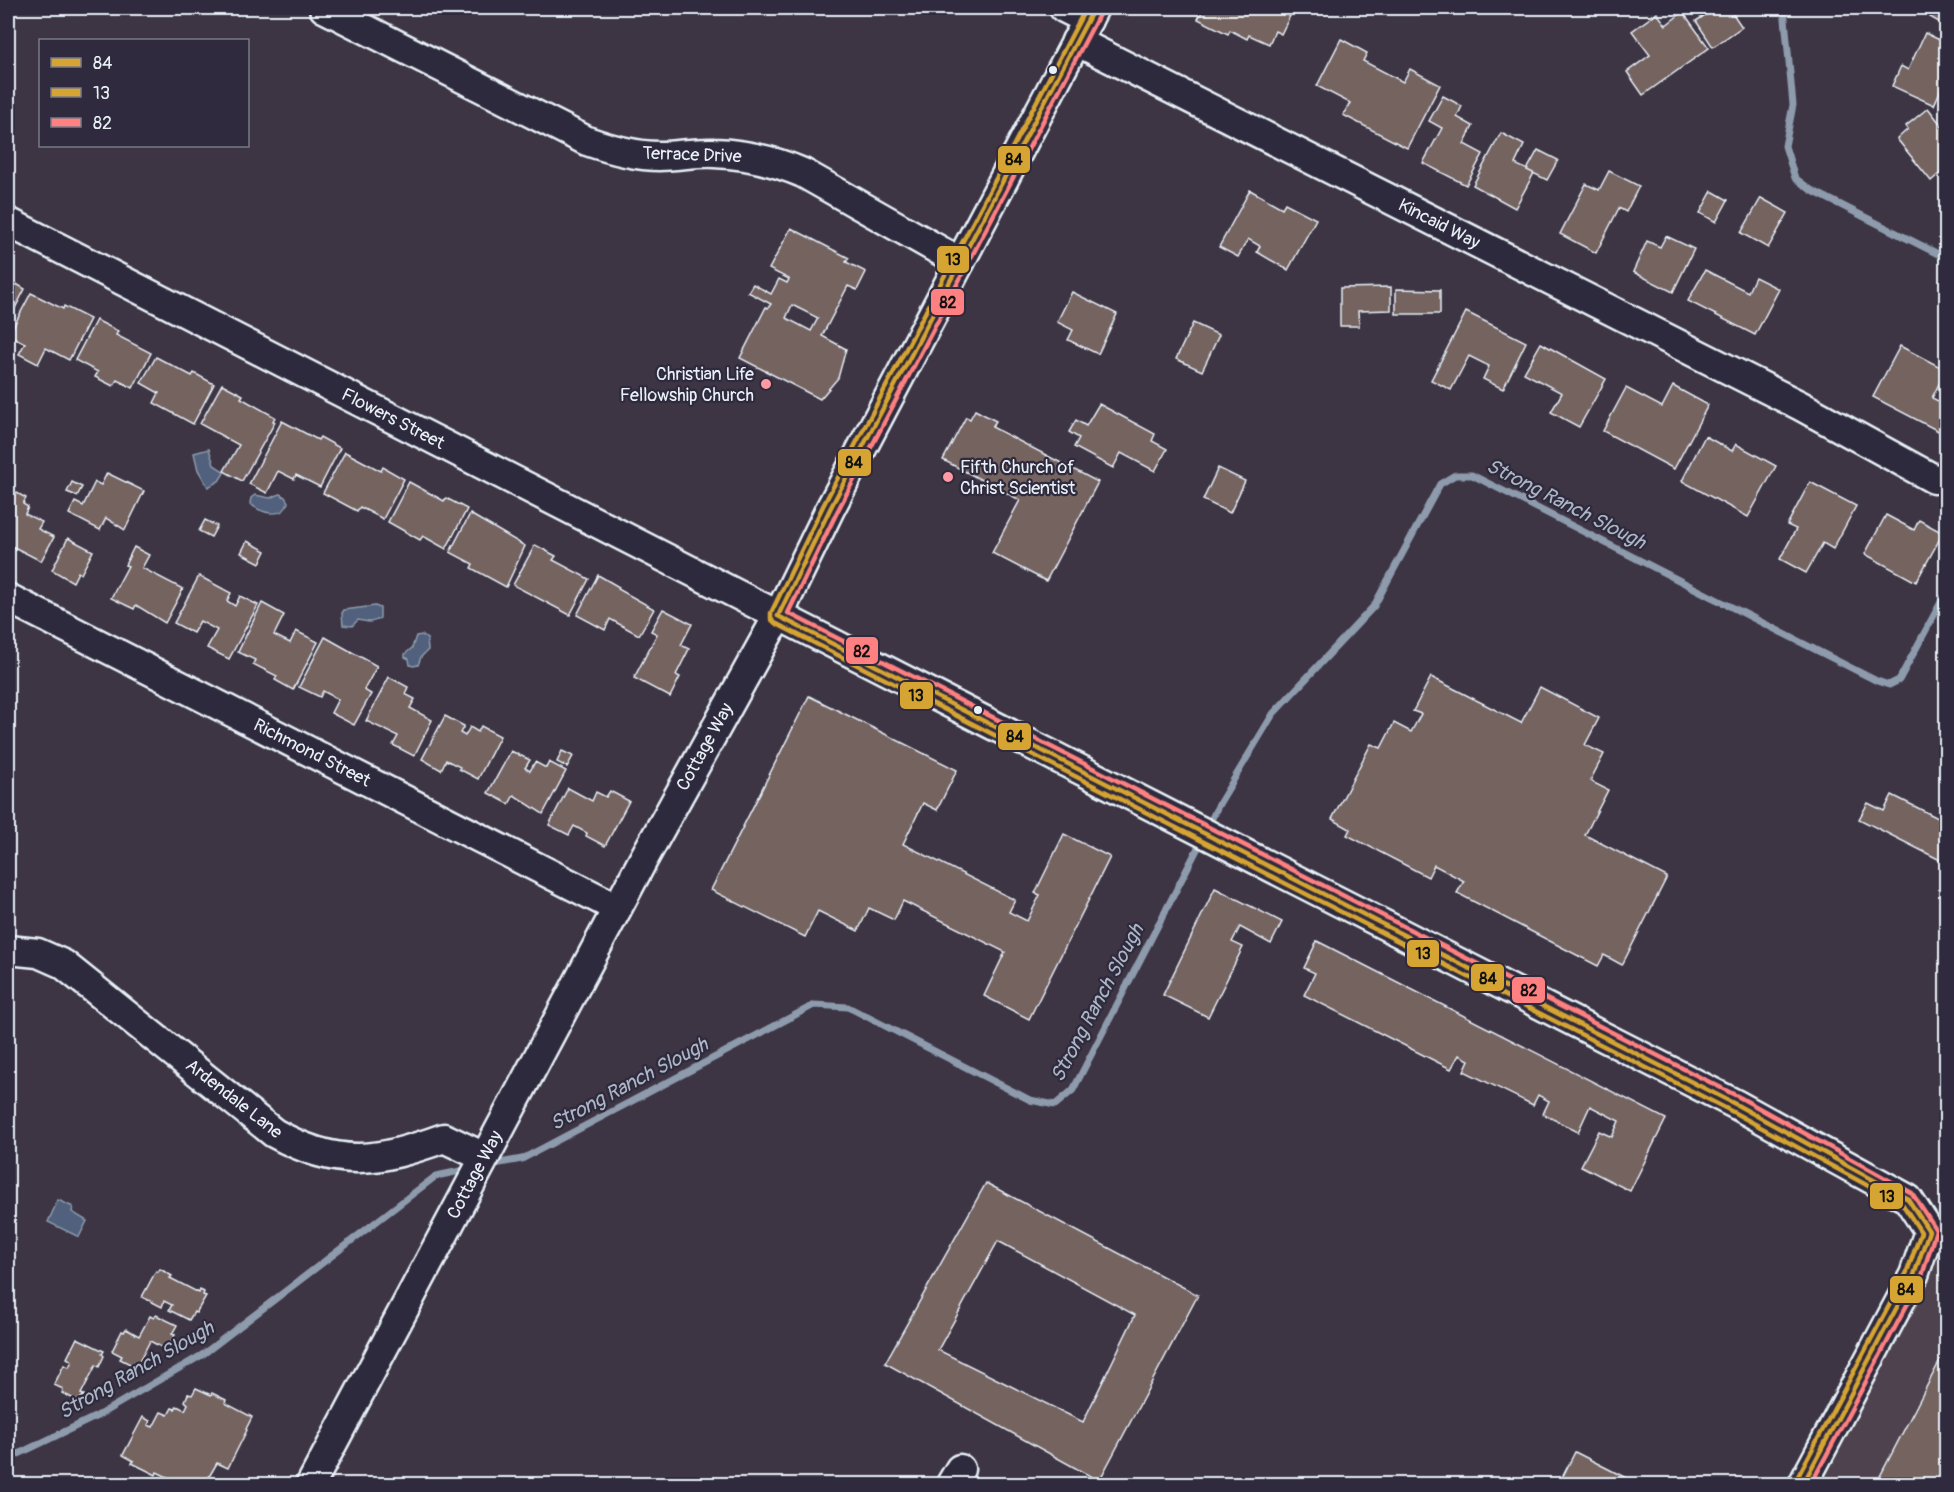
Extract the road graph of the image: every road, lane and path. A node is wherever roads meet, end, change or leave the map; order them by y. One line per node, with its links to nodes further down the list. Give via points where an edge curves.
1 (324, 8): 4 (street, Terrace Drive, via 587,141 640,154 750,156 786,166)
2 (1081, 19): 4 (street, Cottage Way); 5 (street, Kincaid Way)
3 (8, 222): 7 (street, Flowers Street)
4 (960, 262): 7 (street, Cottage Way)
5 (1934, 479)
6 (8, 598): 8 (street, Richmond Street)
7 (778, 615): 8 (street, Cottage Way); 12 (street, Flowers Street, via 1737,1106 1908,1199 1929,1231 1918,1264)
8 (617, 908): 10 (street, Cottage Way)
9 (8, 950): 10 (street, Ardendale Lane, via 38,953 63,964 274,1133 296,1145 349,1159 376,1158 404,1153 444,1138)
10 (484, 1157): 11 (street, Cottage Way)
11 (311, 1485)
12 (1803, 1485)

